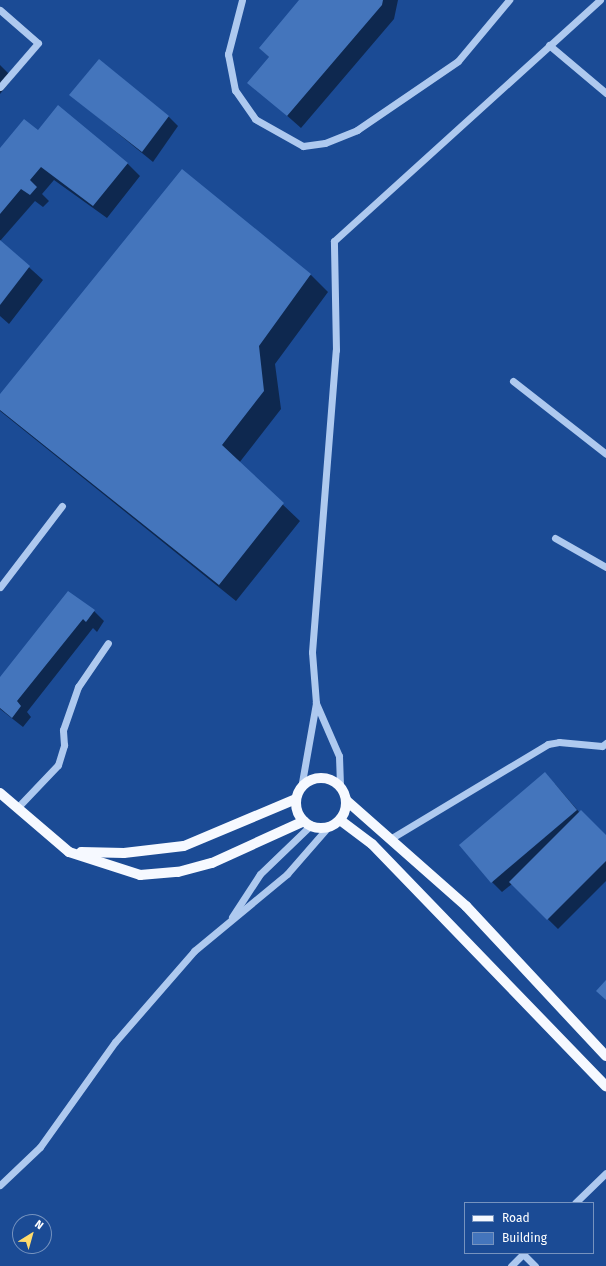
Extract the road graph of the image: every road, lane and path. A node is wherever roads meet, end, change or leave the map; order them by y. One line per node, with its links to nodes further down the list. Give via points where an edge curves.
1 (242, 0): 2 (street, via 228,54 235,90 255,119 303,146 325,143 358,130 458,61)
2 (509, 0)
3 (600, 0): 5 (street)
4 (0, 10): 6 (street, via 38,44)
5 (549, 45): 7 (street); 15 (street, via 334,241 336,350 312,652)
6 (0, 87)
7 (606, 94)
8 (513, 381): 9 (street)
9 (606, 454)
10 (62, 506): 13 (street)
11 (555, 538): 12 (street)
12 (606, 567)
13 (0, 587)
14 (108, 643): 22 (street, via 78,687 63,730 64,745 58,765)
15 (316, 702): 17 (street, via 338,756); 18 (street)
16 (606, 743): 26 (street, via 602,746 559,742 548,744)
17 (340, 785): 18 (main road, via 324,777 317,778); 21 (main road)
18 (301, 788): 20 (main road)
19 (0, 793): 22 (main road)
20 (296, 799): 24 (main road, via 297,807); 27 (main road, via 184,846 124,853)
21 (347, 801): 23 (main road, via 346,810); 26 (main road)
22 (17, 808): 27 (main road)
23 (340, 820): 25 (main road); 30 (main road, via 372,844)
24 (308, 823): 25 (main road); 27 (main road, via 212,863 178,872 140,875); 28 (street, via 260,874)
25 (328, 827): 28 (street, via 287,874)
26 (390, 839): 29 (main road, via 466,906)
27 (69, 852)
28 (228, 923): 32 (street, via 194,951 149,1002 115,1042 40,1147)
29 (606, 1056)
30 (606, 1086)
31 (606, 1173): 33 (street)
32 (0, 1185)
33 (576, 1202)
34 (523, 1254): 35 (street); 36 (street)
35 (511, 1266)
36 (535, 1266)

